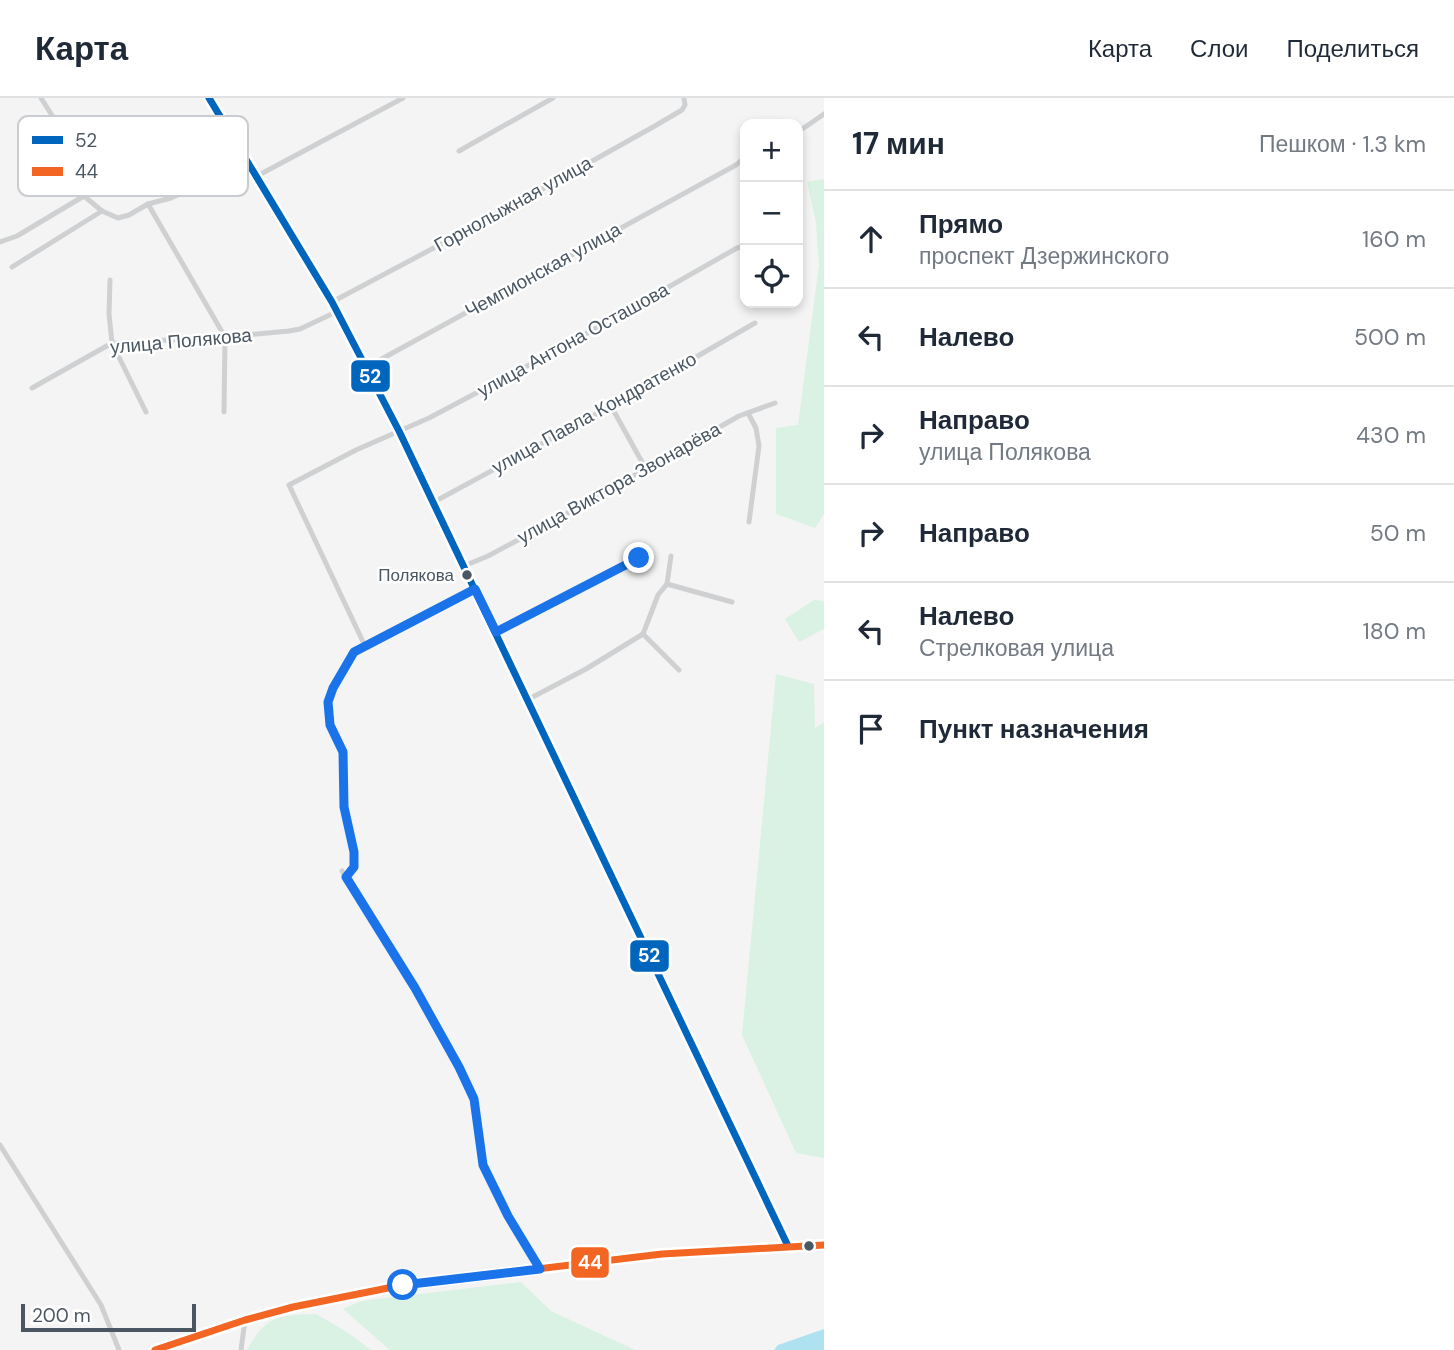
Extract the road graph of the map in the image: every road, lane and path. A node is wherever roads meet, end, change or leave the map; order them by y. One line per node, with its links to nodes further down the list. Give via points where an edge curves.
1 (41, 98): 7 (street)
2 (209, 98): 8 (street)
3 (403, 98): 13 (street)
4 (553, 98): 10 (street)
5 (684, 98): 22 (street, Горнолыжная улица, via 682,110 653,127)
6 (824, 114): 9 (street)
7 (53, 116)
8 (220, 116)
9 (803, 129)
10 (459, 151)
11 (740, 161): 27 (street, Чемпионская улица)
12 (248, 162): 13 (street)
13 (257, 176): 22 (street)
14 (84, 196): 17 (street); 18 (street)
15 (171, 196): 16 (street)
16 (148, 204): 17 (street, via 118,218); 25 (street)
17 (102, 211): 20 (street)
18 (0, 242)
19 (740, 247): 34 (street, улица Антона Осташова)
20 (12, 267)
21 (110, 280): 26 (street)
22 (332, 302): 23 (street)
23 (336, 312): 25 (street, улица Полякова, via 300,329); 27 (street)
24 (755, 323): 30 (street, улица Павла Кондратенко)
25 (225, 337): 26 (street, улица Полякова); 32 (street)
26 (112, 342): 28 (street, улица Полякова); 31 (street)
27 (367, 367): 34 (street)
28 (32, 388)
29 (775, 403): 33 (street, улица Виктора Звонарёва)
30 (611, 406): 35 (street); 36 (street, улица Павла Кондратенко)
31 (146, 412)
32 (223, 412)
33 (748, 413): 35 (street, улица Виктора Звонарёва); 37 (street, via 759,446)
34 (399, 431): 36 (street); 46 (street, улица Антона Осташова, via 289,485)
35 (644, 472): 40 (street, улица Виктора Звонарёва)
36 (434, 502): 40 (street)
37 (748, 522)
38 (671, 556): 41 (street)
39 (639, 558): 44 (street)
40 (464, 566): 42 (street)
41 (667, 584): 43 (street); 45 (street)
42 (475, 589): 44 (street); 46 (street)
43 (732, 602)
44 (496, 632): 48 (street)
45 (643, 634): 47 (street); 48 (street)
46 (365, 646): 52 (street, via 354,652 328,702 330,725 343,752 344,807 354,852 354,867 344,874 459,1067 474,1099 483,1165)
47 (679, 670)
48 (527, 700): 51 (street)
49 (0, 1146): 54 (street, via 100,1305)
50 (824, 1245): 51 (street)
51 (788, 1246): 52 (street, via 662,1254)
52 (540, 1269): 53 (street, via 403,1285)
53 (245, 1320): 55 (street); 56 (street)
54 (119, 1350)
55 (155, 1350)
56 (241, 1350)

